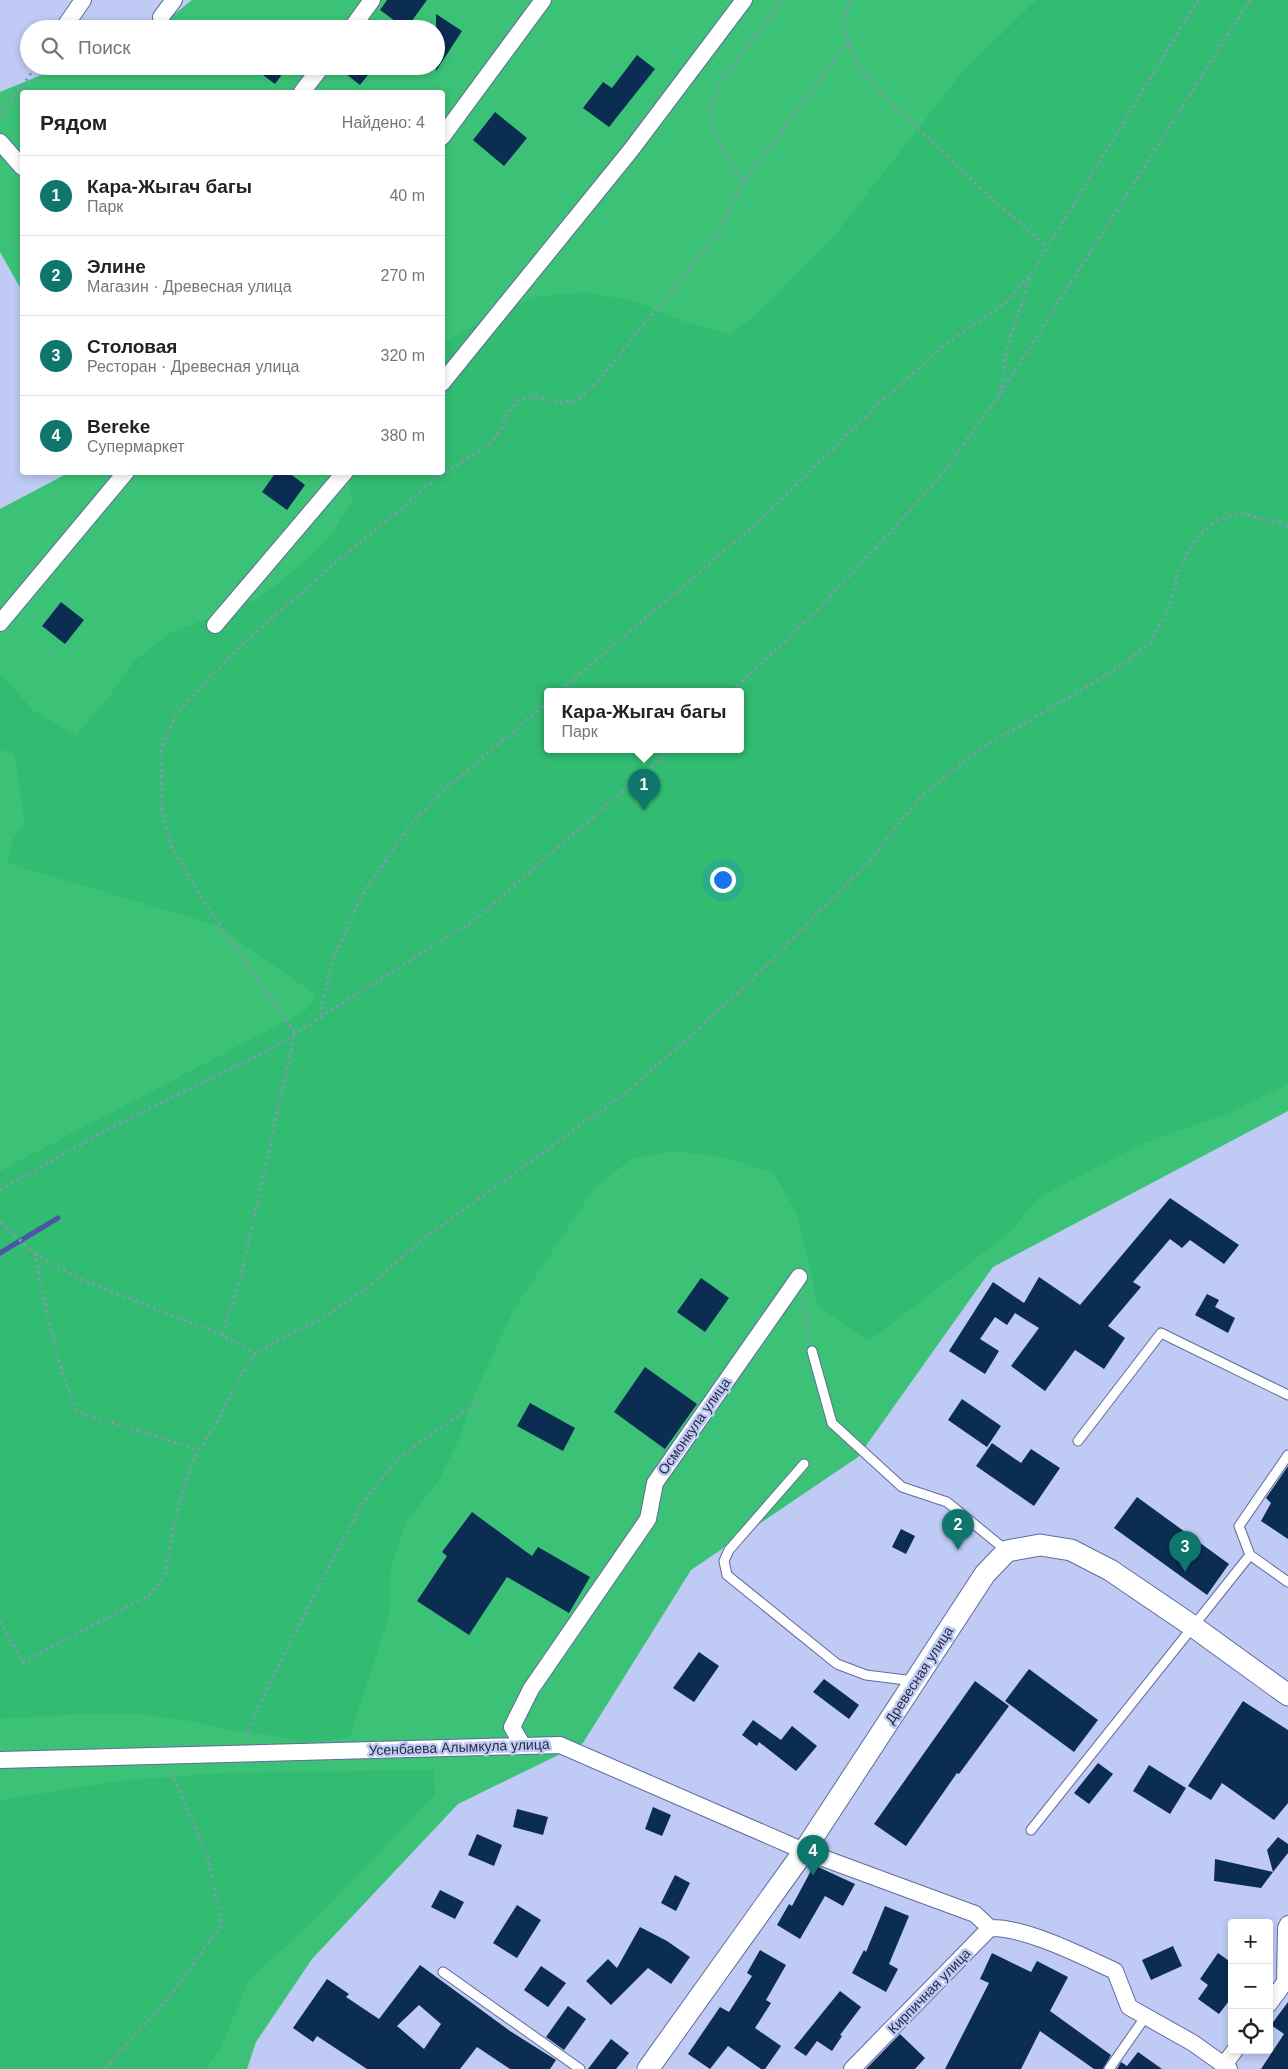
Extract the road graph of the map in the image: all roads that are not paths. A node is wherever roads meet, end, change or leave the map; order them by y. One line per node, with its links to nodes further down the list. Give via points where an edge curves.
1 (84, 0): 7 (street)
2 (174, 0): 6 (street)
3 (372, 0): 8 (street)
4 (543, 0): 11 (street)
5 (744, 0): 14 (street, via 631,150)
6 (162, 17)
7 (70, 20)
8 (358, 20)
9 (315, 75): 10 (street)
10 (304, 90)
11 (445, 133)
12 (0, 142): 13 (street)
13 (20, 165)
14 (445, 379)
15 (123, 475): 17 (street)
16 (342, 475): 18 (street)
17 (0, 623)
18 (215, 625)
19 (799, 1277): 31 (street, Осмонкула улица, via 655,1482 648,1519 531,1688 512,1727)
20 (812, 1350): 25 (lane, via 832,1423 902,1487 947,1502)
21 (1288, 1395): 22 (lane, via 1161,1333)
22 (1078, 1441)
23 (1288, 1455): 26 (lane, via 1239,1526)
24 (804, 1464): 29 (lane, via 729,1550 724,1561 727,1575 837,1664 866,1675)
25 (1007, 1551): 28 (street, via 1040,1545 1071,1550 1110,1570); 29 (street, Древесная улица, via 985,1574)
26 (1250, 1555): 27 (lane); 28 (lane)
27 (1288, 1582)
28 (1194, 1627): 30 (street); 33 (lane)
29 (915, 1681): 34 (street, Древесная улица)
30 (1288, 1695)
31 (522, 1746): 32 (street, Усенбаева Алымкула улица); 34 (street, Усенбаева Алымкула улица, via 560,1744)
32 (0, 1760)
33 (1030, 1830)
34 (804, 1851): 36 (street, Усенбаева Алымкула улица, via 975,1914); 43 (street, Древесная улица)
35 (1288, 1924): 38 (street, via 1284,1982)
36 (990, 1928): 39 (street, via 1001,1928 1056,1945 1115,1971 1129,2007); 44 (street, Кирпичная улица)
37 (443, 1972): 42 (lane)
38 (1273, 1998)
39 (1146, 2016): 41 (street); 45 (lane)
40 (1233, 2054): 41 (street)
41 (1227, 2067)
42 (580, 2069)
43 (648, 2069)
44 (852, 2069)
45 (1109, 2069)

